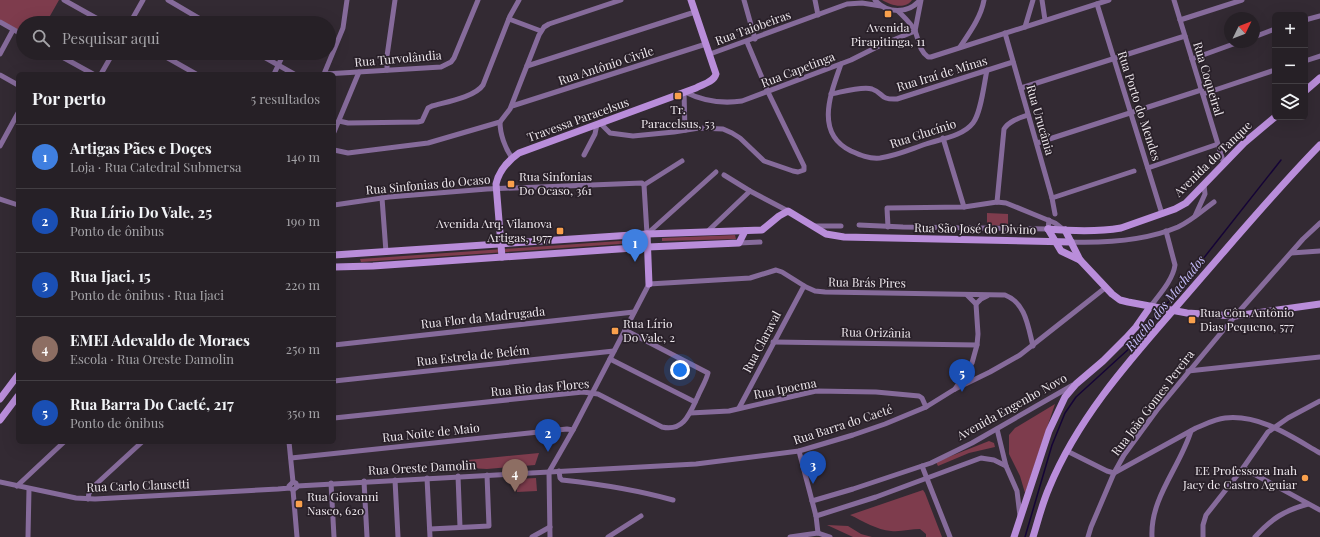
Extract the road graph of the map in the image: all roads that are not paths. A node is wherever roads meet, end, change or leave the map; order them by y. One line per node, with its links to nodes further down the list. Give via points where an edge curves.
1 (64, 0): 26 (street)
2 (143, 0): 27 (street)
3 (168, 0): 28 (street)
4 (347, 0): 47 (street, via 343,28)
5 (395, 0): 66 (street)
6 (478, 0): 66 (street, Rua Turvolândia, via 451,62 441,67)
7 (519, 0): 30 (street)
8 (621, 0): 38 (street, via 549,24)
9 (691, 0): 24 (main road)
10 (744, 0): 44 (street)
11 (815, 0): 25 (street)
12 (875, 0): 22 (street)
13 (921, 0): 23 (street, via 912,7); 39 (street)
14 (984, 0): 48 (street, via 975,24)
15 (1033, 0): 35 (street)
16 (1042, 0): 32 (street)
17 (1109, 0): 21 (street)
18 (1174, 0): 33 (street, Rua Coqueiral)
19 (1242, 0): 33 (street)
20 (848, 2): 22 (street, Rua Taiobeiras); 25 (street, Rua Taiobeiras)
21 (1097, 4): 32 (street); 53 (street, Rua Porto do Mendes)
22 (881, 6): 23 (street, Rua Taiobeiras)
23 (898, 11): 39 (street)
24 (695, 12): 46 (main road); 65 (street)
25 (818, 15): 44 (street, Rua Taiobeiras)
26 (93, 16)
27 (134, 16)
28 (195, 16)
29 (1320, 16): 31 (street)
30 (509, 19): 38 (street); 91 (street, via 483,85 476,93 432,106 418,122)
31 (1308, 19)
32 (1045, 20): 35 (street)
33 (1180, 20): 43 (street, Rua Coqueiral)
34 (0, 22): 36 (street)
35 (1025, 27): 41 (street)
36 (13, 30): 40 (street); 50 (street)
37 (1272, 30): 42 (street)
38 (541, 31): 65 (street)
39 (915, 31): 48 (street, via 922,52 928,57); 63 (street, Rua Capetinga)
40 (16, 32)
41 (1005, 33): 48 (street); 62 (street, Rua Urucânia)
42 (1260, 35)
43 (1185, 36): 53 (street); 54 (street, Rua Coqueiral)
44 (756, 39): 45 (street, Rua Taiobeiras)
45 (747, 42): 51 (street, Rua Taiobeiras); 83 (street)
46 (706, 44): 51 (main road); 86 (street, Rua Antônio Civile)
47 (336, 46)
48 (960, 47)
49 (1224, 47): 54 (street)
50 (0, 54)
51 (710, 54): 82 (main road, Travessa Paracelsus, via 715,78)
52 (1320, 56): 61 (street)
53 (1113, 59): 80 (street); 87 (street, Rua Porto do Mendes)
54 (1192, 59): 84 (street, Rua Coqueiral)
55 (68, 60): 69 (street)
56 (109, 60): 70 (street)
57 (171, 60): 71 (street)
58 (269, 60): 64 (street)
59 (280, 60): 64 (street)
60 (330, 60): 74 (street)
61 (1308, 60)
62 (1013, 62): 67 (street, Rua Iraí de Minas); 80 (street, Rua Urucânia)
63 (841, 64): 83 (street, Rua Capetinga); 85 (street)
64 (278, 65): 72 (street); 73 (street)
65 (527, 66): 86 (street)
66 (387, 70): 75 (street, Rua Turvolândia)
67 (987, 70): 85 (street, Rua Iraí de Minas, via 897,99 886,98 868,88); 96 (street, Rua Glucínio, via 974,122 965,131)
68 (1272, 71): 84 (street)
69 (89, 72)
70 (102, 72)
71 (192, 72)
72 (275, 72)
73 (290, 72)
74 (326, 72)
75 (359, 72): 76 (street, Rua Turvolândia); 91 (street)
76 (336, 73)
77 (0, 75): 79 (street)
78 (1320, 78): 81 (main road)
79 (16, 84)
80 (1021, 88): 88 (street, Rua Urucânia)
81 (1308, 88)
82 (684, 92): 83 (street, Rua Capetinga, via 708,100 730,103); 93 (main road, Travessa Paracelsus); 95 (street)
83 (768, 92): 95 (street, via 804,170 793,171 764,160 740,138 723,129)
84 (1202, 92): 87 (street); 98 (street, Rua Coqueiral)
85 (831, 94): 96 (street, Rua Glucínio, via 828,108 830,128 846,149 860,155 870,158 892,156)
86 (512, 106): 92 (street)
87 (1130, 114): 97 (street); 106 (street, Rua Porto do Mendes)
88 (1028, 115): 97 (street, Rua Urucânia); 117 (street, via 1012,121 1004,129)
89 (16, 117): 100 (street)
90 (1272, 120): 105 (main road, Avenida do Tanque)
91 (339, 121): 94 (street)
92 (500, 122): 101 (street, via 428,143 348,154); 103 (street, via 500,130)
93 (598, 124): 95 (street, via 610,133 633,136); 102 (street); 103 (main road, Travessa Paracelsus, via 519,153)
94 (336, 128)
95 (685, 130)
96 (943, 138): 121 (street)
97 (1037, 143): 115 (street, Rua Urucânia)
98 (1218, 144): 105 (street, Rua Coqueiral); 106 (street)
99 (1320, 145): 163 (main road, via 1263,206)
100 (0, 146)
101 (336, 151)
102 (584, 155)
103 (512, 158): 112 (main road, Travessa Paracelsus, via 498,179)
104 (682, 161): 110 (street)
105 (1224, 164): 111 (main road, Avenida do Tanque)
106 (1148, 168): 124 (street, Rua Porto do Mendes)
107 (1134, 171): 115 (street)
108 (716, 172): 127 (street)
109 (724, 175): 113 (street)
110 (644, 185): 112 (street, Rua Sinfonias do Ocaso, via 642,183); 140 (street)
111 (1204, 185): 124 (main road, Avenida do Tanque, via 1186,203); 125 (street, via 1205,194)
112 (497, 189): 114 (street, Rua Sinfonias do Ocaso); 146 (main road)
113 (750, 190): 122 (street); 138 (street)
114 (382, 198): 120 (street, Rua Sinfonias do Ocaso); 149 (street)
115 (1052, 198): 123 (street, Rua Urucânia)
116 (0, 199): 119 (street)
117 (997, 202): 121 (street); 126 (street)
118 (1214, 202): 125 (street)
119 (16, 204)
120 (336, 205)
121 (964, 207): 132 (street, via 887,208)
122 (788, 211): 130 (main road, Rua São José do Divino); 135 (main road, via 762,230)
123 (1055, 214)
124 (1162, 214): 136 (main road, Avenida do Tanque, via 1121,228)
125 (1195, 216): 137 (street)
126 (1049, 220): 134 (street); 136 (street)
127 (660, 222): 139 (street, via 663,230); 140 (street)
128 (1320, 223): 150 (street, Rua João Gomes Pereira)
129 (859, 225): 132 (street, Rua São José do Divino)
130 (813, 226): 131 (street); 141 (main road, Rua São José do Divino, via 826,234 839,237)
131 (841, 226)
132 (888, 227): 133 (street, Rua São José do Divino)
133 (903, 228): 134 (street, Rua São José do Divino); 141 (street, Rua São José do Divino)
134 (1048, 229): 136 (main road, Rua São José do Divino); 143 (main road, Rua São José do Divino)
135 (745, 230): 138 (main road); 145 (main road)
136 (1065, 230): 144 (main road, Rua São José do Divino)
137 (1166, 231): 144 (street, via 1122,241); 162 (street, Avenida Engenho Novo, via 1175,265)
138 (707, 232): 139 (main road)
139 (669, 233): 140 (main road)
140 (647, 234): 146 (main road); 147 (main road)
141 (895, 238): 143 (main road, Rua São José do Divino)
142 (760, 242): 145 (street)
143 (1055, 242): 144 (main road, Rua São José do Divino); 153 (main road, Rua São José do Divino, via 1063,253)
144 (1071, 242): 153 (main road, Rua São José do Divino)
145 (739, 243): 147 (main road)
146 (501, 244): 149 (main road); 152 (main road)
147 (648, 247): 152 (main road); 155 (main road)
148 (1320, 250): 150 (street)
149 (386, 252): 151 (main road)
150 (1291, 253): 165 (street, Rua João Gomes Pereira)
151 (336, 255)
152 (502, 257): 154 (main road)
153 (1080, 260): 157 (main road, Rua São José do Divino)
154 (336, 267)
155 (649, 284): 156 (street, Rua Brás Pires, via 750,278 776,270); 164 (street)
156 (804, 286): 158 (street, Rua Brás Pires, via 825,292); 167 (street, Rua Claraval)
157 (1105, 288): 162 (main road, Rua São José do Divino, via 1120,300); 170 (street, Rua Barra do Caeté)
158 (967, 295): 159 (street, Rua Brás Pires); 160 (street)
159 (989, 295): 160 (street, via 981,298); 170 (street, Rua Brás Pires, via 1005,295 1017,301 1024,313)
160 (976, 304): 169 (street)
161 (1320, 304): 165 (main road, Rua São José do Divino)
162 (1152, 308): 163 (main road, Rua São José do Divino); 179 (main road, Avenida Engenho Novo, via 1126,338)
163 (1173, 311): 165 (main road, Rua São José do Divino); 199 (main road, via 1117,376 1086,418)
164 (634, 312): 166 (street); 168 (street, Rua Flor da Madrugada)
165 (1235, 316): 174 (street, Rua João Gomes Pereira)
166 (625, 330): 171 (street); 185 (street, Rua Rio das Flores, via 708,373)
167 (774, 342): 169 (street, Rua Orizânia); 187 (street, Rua Claraval)
168 (336, 345)
169 (977, 345): 175 (street)
170 (1033, 346): 178 (street, Rua Barra do Caeté)
171 (614, 351): 173 (street); 177 (street, Rua Estrela de Belém)
172 (1320, 357): 174 (street)
173 (610, 358): 181 (street); 185 (street)
174 (1188, 371): 207 (street, Rua João Gomes Pereira, via 1124,455)
175 (966, 373): 178 (street); 180 (street)
176 (16, 378): 182 (main road)
177 (336, 380)
178 (970, 382): 180 (street, Rua Barra do Caeté)
179 (1076, 384): 192 (street, Avenida Engenho Novo); 226 (main road, via 1065,397 1049,431)
180 (955, 389): 186 (street, Rua Barra do Caeté)
181 (592, 392): 188 (street, Rua Rio das Flores, via 662,427 675,428); 189 (street, Rua Rio das Flores); 193 (street)
182 (0, 399)
183 (16, 399): 190 (main road)
184 (1320, 401): 191 (street)
185 (695, 402): 188 (street, Rua Rio das Flores)
186 (926, 406): 187 (street, Rua Ipoema, via 919,396 816,391); 198 (street, Rua Barra do Caeté, via 879,426)
187 (738, 408): 188 (street, Rua Ipoema, via 729,411)
188 (690, 413)
189 (336, 418)
190 (0, 420)
191 (1274, 428): 194 (street, via 1262,422 1239,417 1210,422); 200 (street); 204 (street)
192 (997, 429): 202 (street, Avenida Engenho Novo); 203 (street)
193 (573, 430): 201 (street, Rua Noite de Maio); 206 (street)
194 (1191, 431): 207 (street); 248 (street, via 1159,500 1153,519)
195 (62, 444): 216 (street)
196 (140, 444): 219 (street, via 93,487)
197 (289, 444): 201 (street)
198 (799, 451): 205 (street, Rua Barra do Caeté, via 696,464); 221 (street)
199 (1067, 451): 207 (street, via 1107,472); 246 (main road, via 1048,488)
200 (1320, 453)
201 (290, 458): 217 (street)
202 (922, 466): 210 (street); 221 (street, Avenida Engenho Novo)
203 (1006, 466): 210 (street, via 994,460 981,458); 226 (street, via 1017,491)
204 (1243, 468): 222 (street); 249 (street, via 1206,515 1202,525)
205 (559, 471): 206 (street, Rua Barra do Caeté); 220 (street, via 562,480)
206 (549, 472): 208 (street, Rua Oreste Damolin); 227 (street)
207 (1114, 473): 247 (street, Rua João Gomes Pereira)
208 (487, 475): 209 (street, Rua Oreste Damolin); 228 (street, via 489,525)
209 (458, 476): 211 (street, Rua Oreste Damolin); 228 (street)
210 (928, 477): 225 (street); 244 (street)
211 (427, 478): 212 (street, Rua Oreste Damolin); 229 (street)
212 (395, 480): 213 (street, Rua Oreste Damolin); 237 (street)
213 (364, 481): 215 (street, Rua Oreste Damolin); 236 (street)
214 (0, 482): 216 (street, Rua Carlo Clausetti)
215 (331, 483): 217 (street, Rua Oreste Damolin); 235 (street)
216 (17, 486): 218 (street, Rua Carlo Clausetti)
217 (293, 486): 219 (street, Rua Carlo Clausetti, via 278,489); 234 (street)
218 (29, 488): 219 (street, Rua Carlo Clausetti); 233 (street)
219 (88, 499)
220 (674, 500)
221 (812, 501): 225 (street)
222 (1308, 504): 223 (street); 232 (street, via 1281,513)
223 (1320, 510)
224 (641, 516): 241 (street)
225 (816, 516): 230 (street)
226 (1020, 519): 231 (main road)
227 (550, 526): 239 (street); 240 (street)
228 (460, 527): 229 (street)
229 (430, 529): 238 (street)
230 (818, 533): 242 (street); 243 (street)
231 (1015, 535): 245 (street)
232 (1257, 535): 250 (street)
233 (28, 537)
234 (297, 537)
235 (334, 537)
236 (367, 537)
237 (398, 537)
238 (430, 537)
239 (532, 537)
240 (550, 537)
241 (608, 537)
242 (790, 537)
243 (830, 537)
244 (950, 537)
245 (1008, 537)
246 (1033, 537)
247 (1088, 537)
248 (1152, 537)
249 (1203, 537)
250 (1263, 537)

